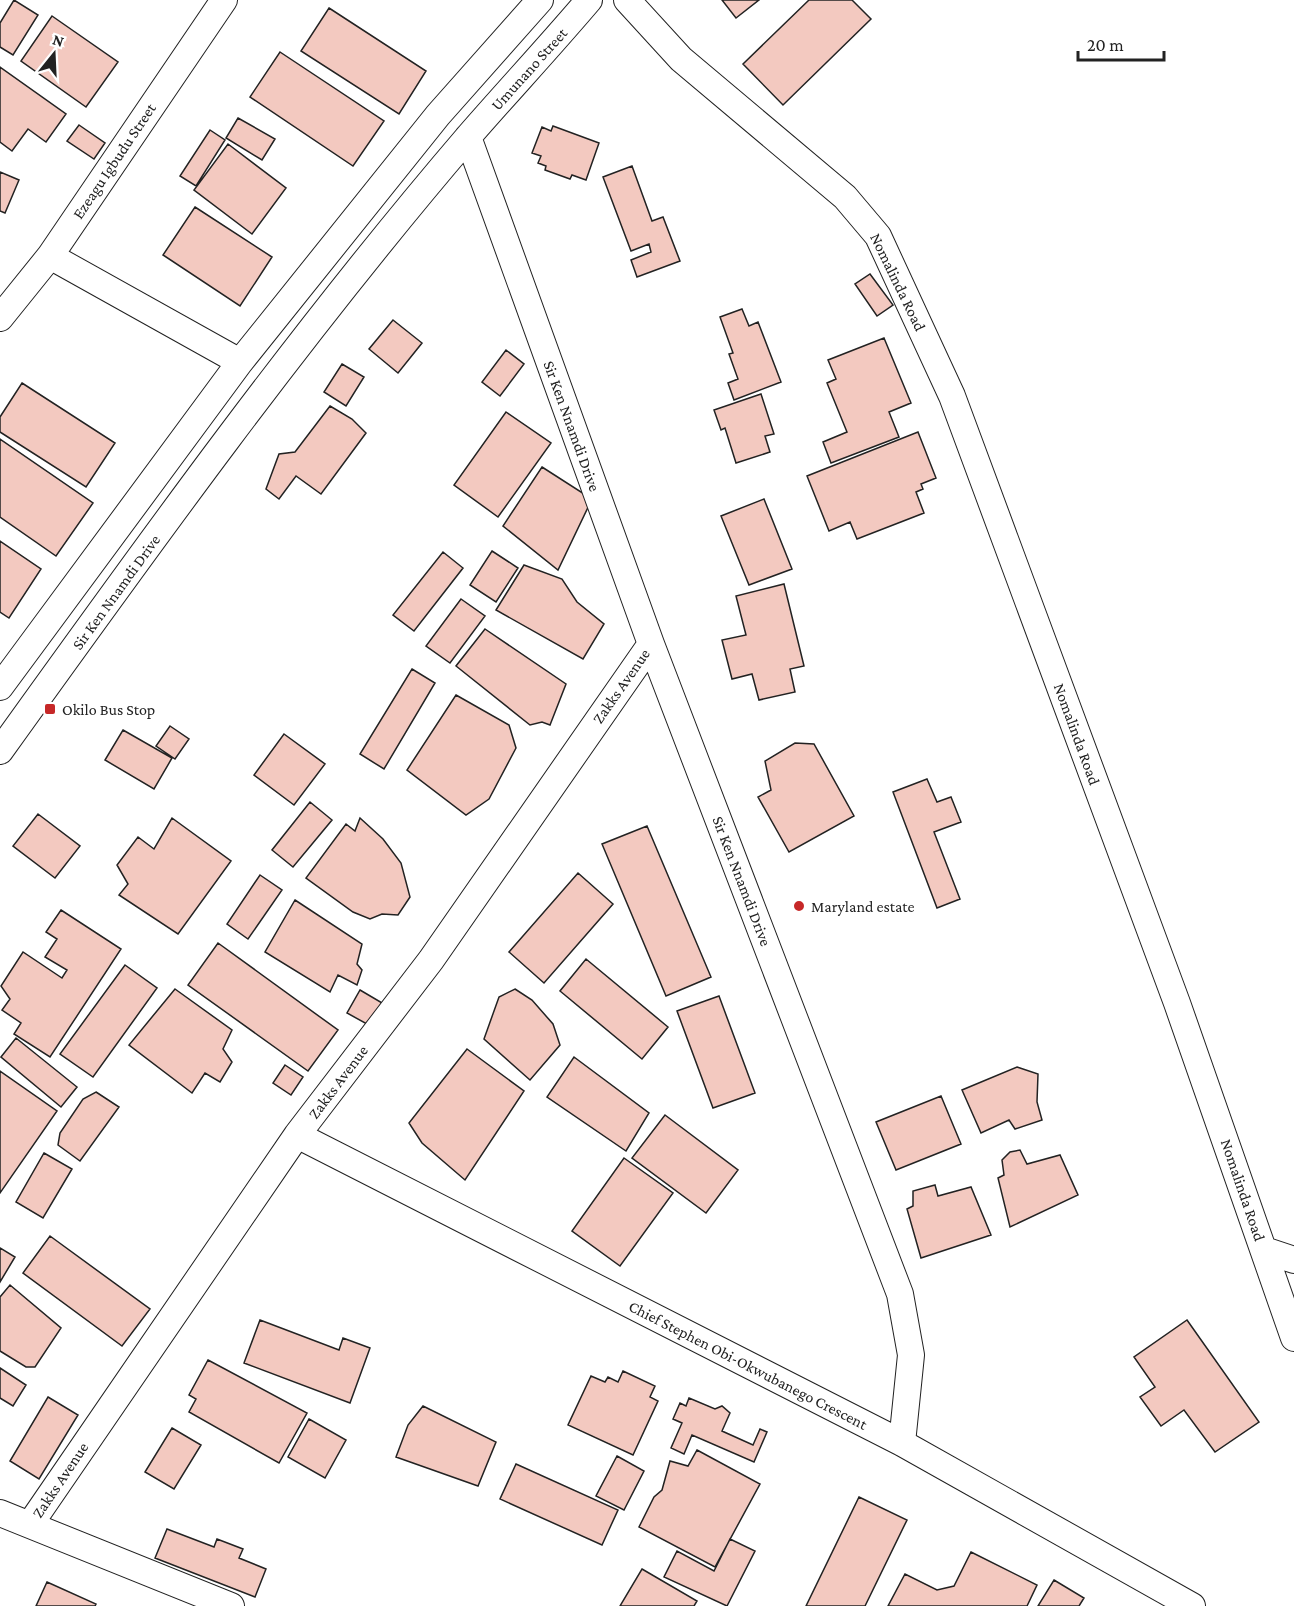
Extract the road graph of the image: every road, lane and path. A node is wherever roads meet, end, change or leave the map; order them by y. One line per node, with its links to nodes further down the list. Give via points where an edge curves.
1 (224, 0): 6 (street, Ezeagu Igbudu Street)
2 (540, 0): 8 (street, via 438,115)
3 (589, 0): 5 (street, Umunano Street)
4 (627, 0): 13 (street, Nomalinda Road, via 681,59 724,98 846,197 878,236 952,396 1177,1003)
5 (468, 137): 9 (street, Sir Ken Nnamdi Drive); 11 (street, Sir Ken Nnamdi Drive, via 297,349)
6 (50, 256): 7 (street, Ezeagu Igbudu Street); 8 (street)
7 (0, 318)
8 (240, 362): 10 (street)
9 (651, 644): 12 (street, Zakks Avenue, via 430,960); 16 (street, Sir Ken Nnamdi Drive, via 900,1294 911,1355)
10 (0, 687)
11 (0, 751)
12 (297, 1136): 16 (street, Chief Stephen Obi-Okwubanego Crescent); 18 (street, Zakks Avenue)
13 (1264, 1250): 14 (street); 15 (street, Nomalinda Road)
14 (1294, 1260)
15 (1294, 1338)
16 (902, 1443): 20 (street, Chief Stephen Obi-Okwubanego Crescent)
17 (0, 1513): 18 (street)
18 (31, 1523): 19 (street)
19 (231, 1606)
20 (1192, 1606)

